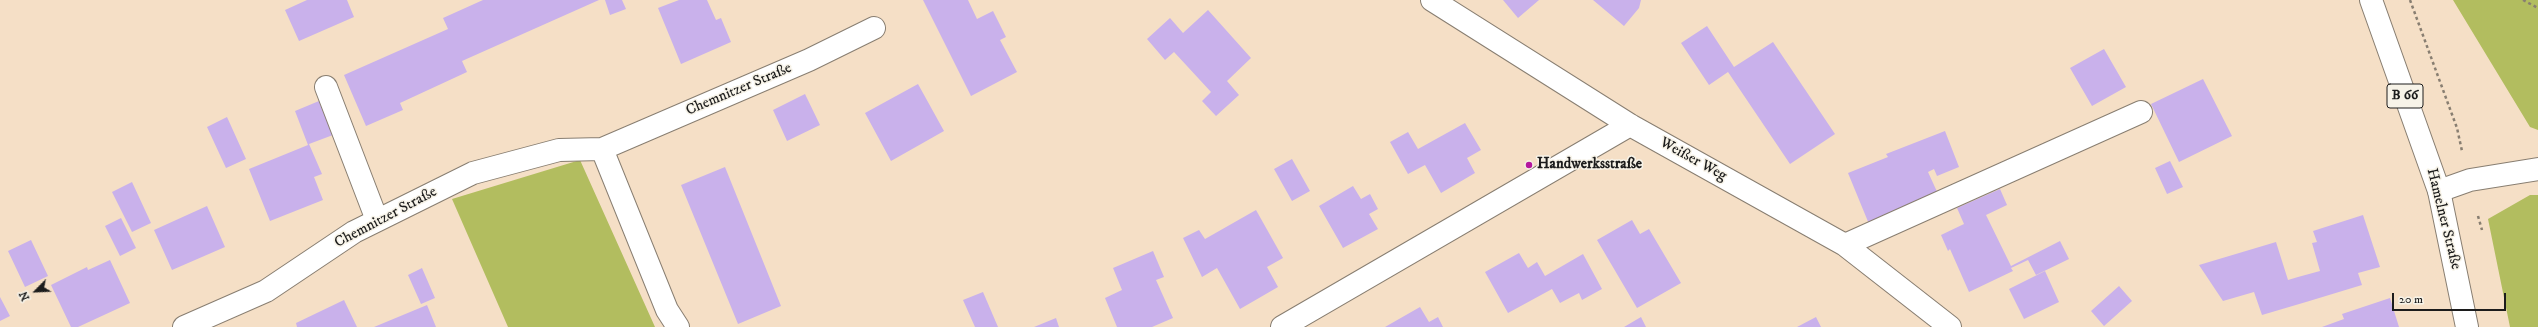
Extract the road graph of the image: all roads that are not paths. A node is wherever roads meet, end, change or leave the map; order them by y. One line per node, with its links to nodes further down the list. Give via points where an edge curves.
1 (1432, 0): 6 (street, Weißer Weg)
2 (2371, 0): 9 (street, Hamelner Straße / B 66)
3 (874, 28): 7 (street, Chemnitzer Straße, via 809,60)
4 (326, 87): 10 (street)
5 (2141, 112): 11 (street)
6 (1630, 125): 11 (street, Weißer Weg); 14 (street)
7 (602, 149): 10 (street, Chemnitzer Straße, via 559,150 473,173); 13 (street, via 667,310)
8 (2538, 169): 9 (street, via 2470,180)
9 (2439, 192): 16 (street, Hamelner Straße / B 66)
10 (377, 220): 12 (street, Chemnitzer Straße, via 354,232 266,291)
11 (1845, 245): 15 (street, Weißer Weg)
12 (184, 327)
13 (678, 327)
14 (1282, 327)
15 (1950, 327)
16 (2467, 327)

